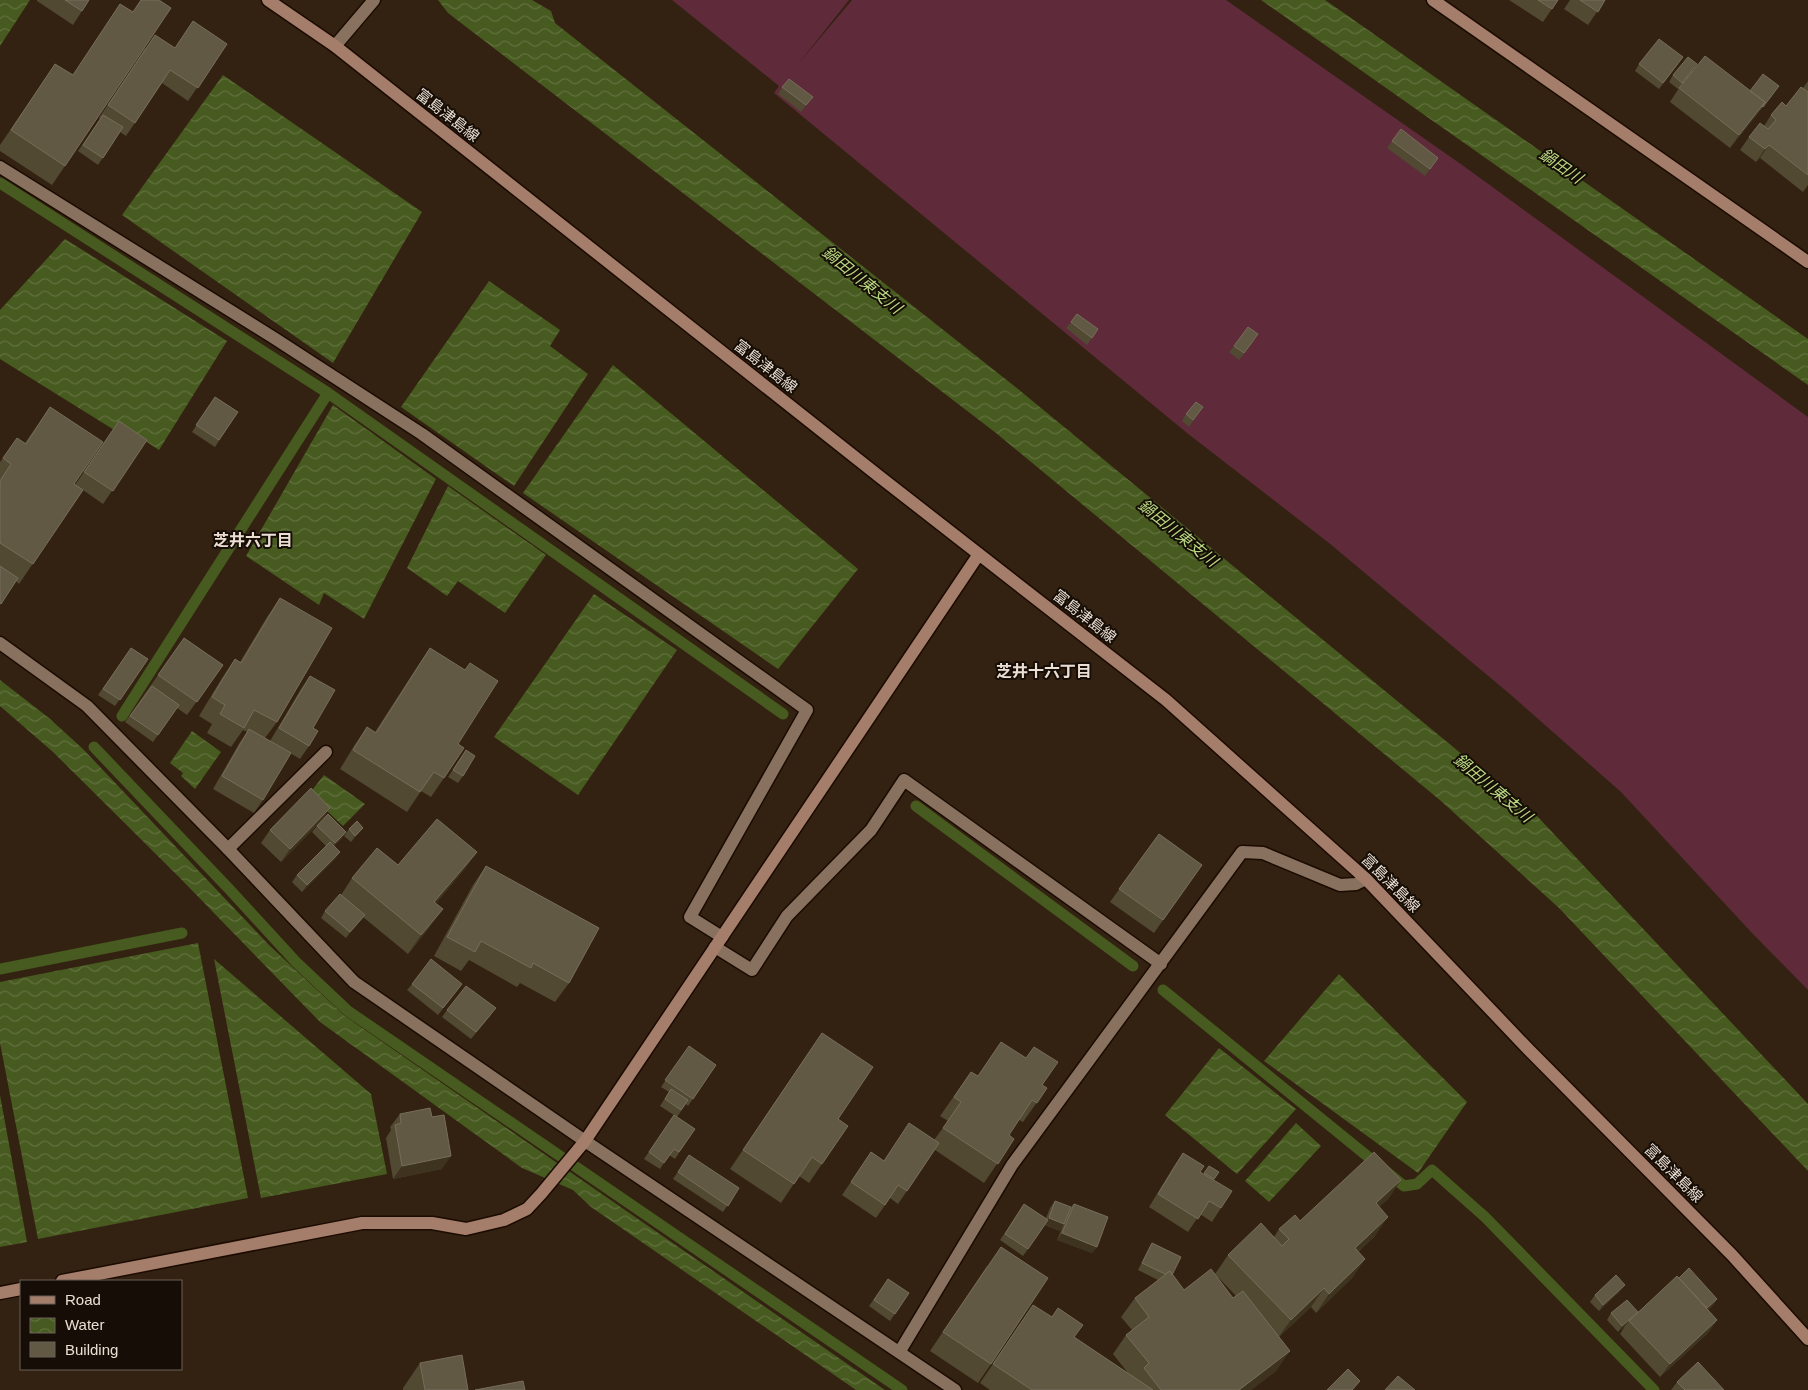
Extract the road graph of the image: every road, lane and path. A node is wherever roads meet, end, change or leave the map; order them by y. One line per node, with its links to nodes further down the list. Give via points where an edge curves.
1 (268, 0): 4 (main road, 富島津島線)
2 (374, 0): 4 (street)
3 (1434, 0): 6 (main road)
4 (335, 46): 7 (main road, 富島津島線)
5 (0, 167): 12 (street, via 422,434 807,710 690,917)
6 (1808, 262)
7 (979, 554): 11 (main road, 富島津島線, via 1166,700); 12 (main road)
8 (0, 643): 10 (street, via 87,706)
9 (326, 752): 10 (street)
10 (228, 849): 14 (street, via 354,982)
11 (1366, 879): 13 (street, via 1356,884 1340,885 1263,853 1242,852); 18 (main road, 富島津島線, via 1732,1255)
12 (718, 942): 13 (street, via 752,970 787,916 871,830 904,780); 14 (main road)
13 (1161, 964): 19 (street, via 1012,1166)
14 (585, 1141): 15 (main road, via 547,1188 526,1208 504,1220 466,1229 432,1223 362,1223); 19 (street)
15 (67, 1280)
16 (20, 1289): 17 (main road)
17 (0, 1293)
18 (1808, 1339)
19 (900, 1351): 20 (street)
20 (955, 1390)

